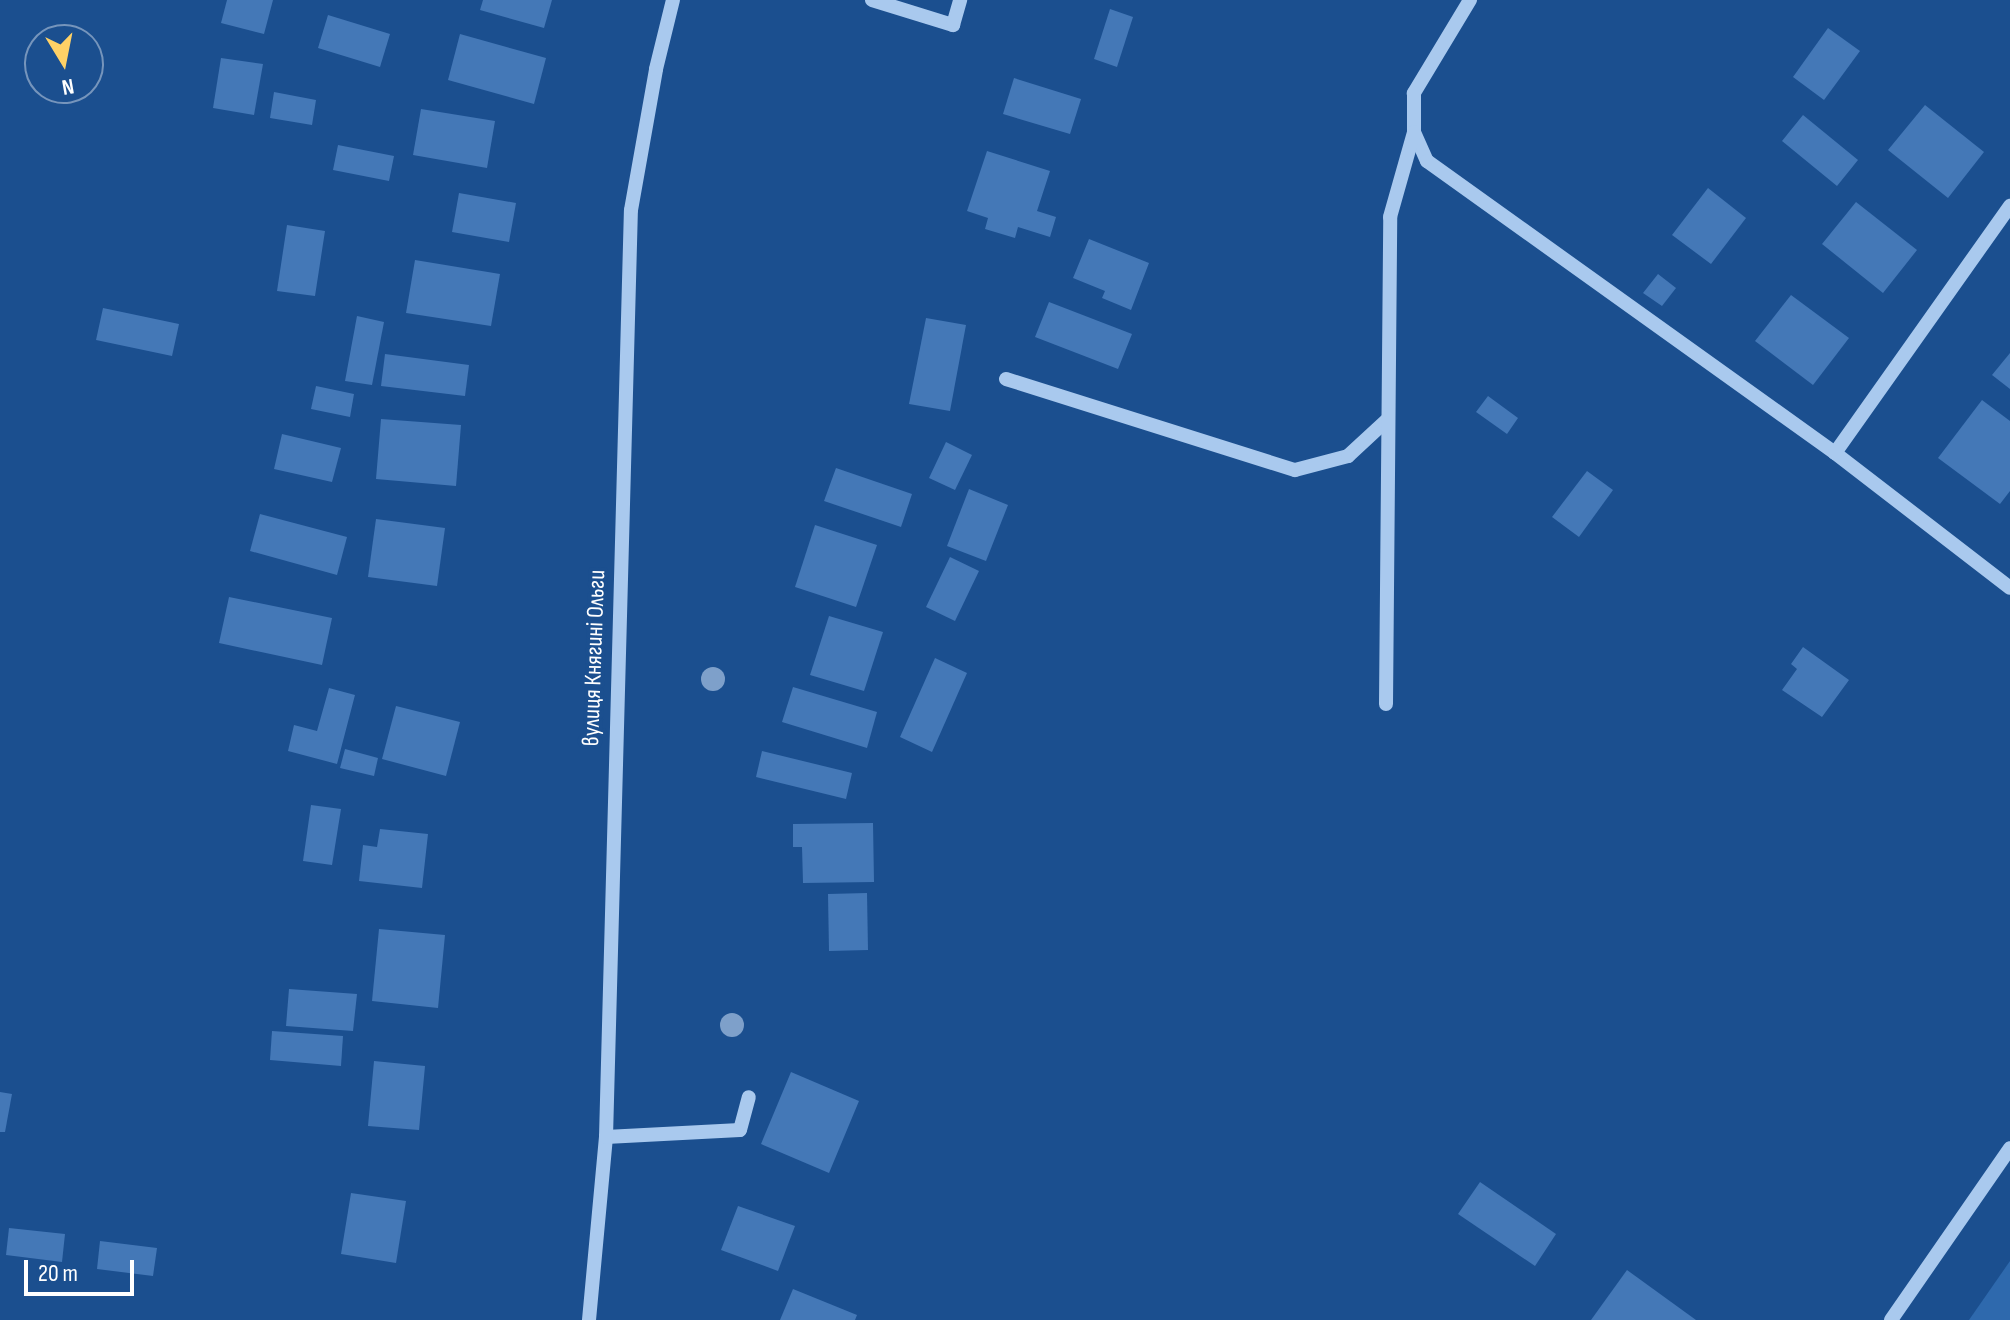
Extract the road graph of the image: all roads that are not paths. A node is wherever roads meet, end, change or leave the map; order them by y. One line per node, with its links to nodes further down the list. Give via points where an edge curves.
1 (673, 0): 13 (street, вулиця Княгині Ольги, via 631,210)
2 (872, 0): 3 (street, via 953,25)
3 (960, 0)
4 (1470, 0): 5 (street, via 1414,93)
5 (1414, 132): 8 (street, via 1390,217); 9 (street, via 1427,161)
6 (2010, 206): 9 (street)
7 (1006, 379): 8 (street, via 1295,470 1348,456)
8 (1388, 419): 11 (street)
9 (1835, 453): 10 (street)
10 (2010, 588)
11 (1386, 704)
12 (749, 1097): 13 (street, via 740,1130)
13 (606, 1137): 15 (street, вулиця Княгині Ольги)
14 (2010, 1148): 16 (street)
15 (589, 1320)
16 (1891, 1320)

